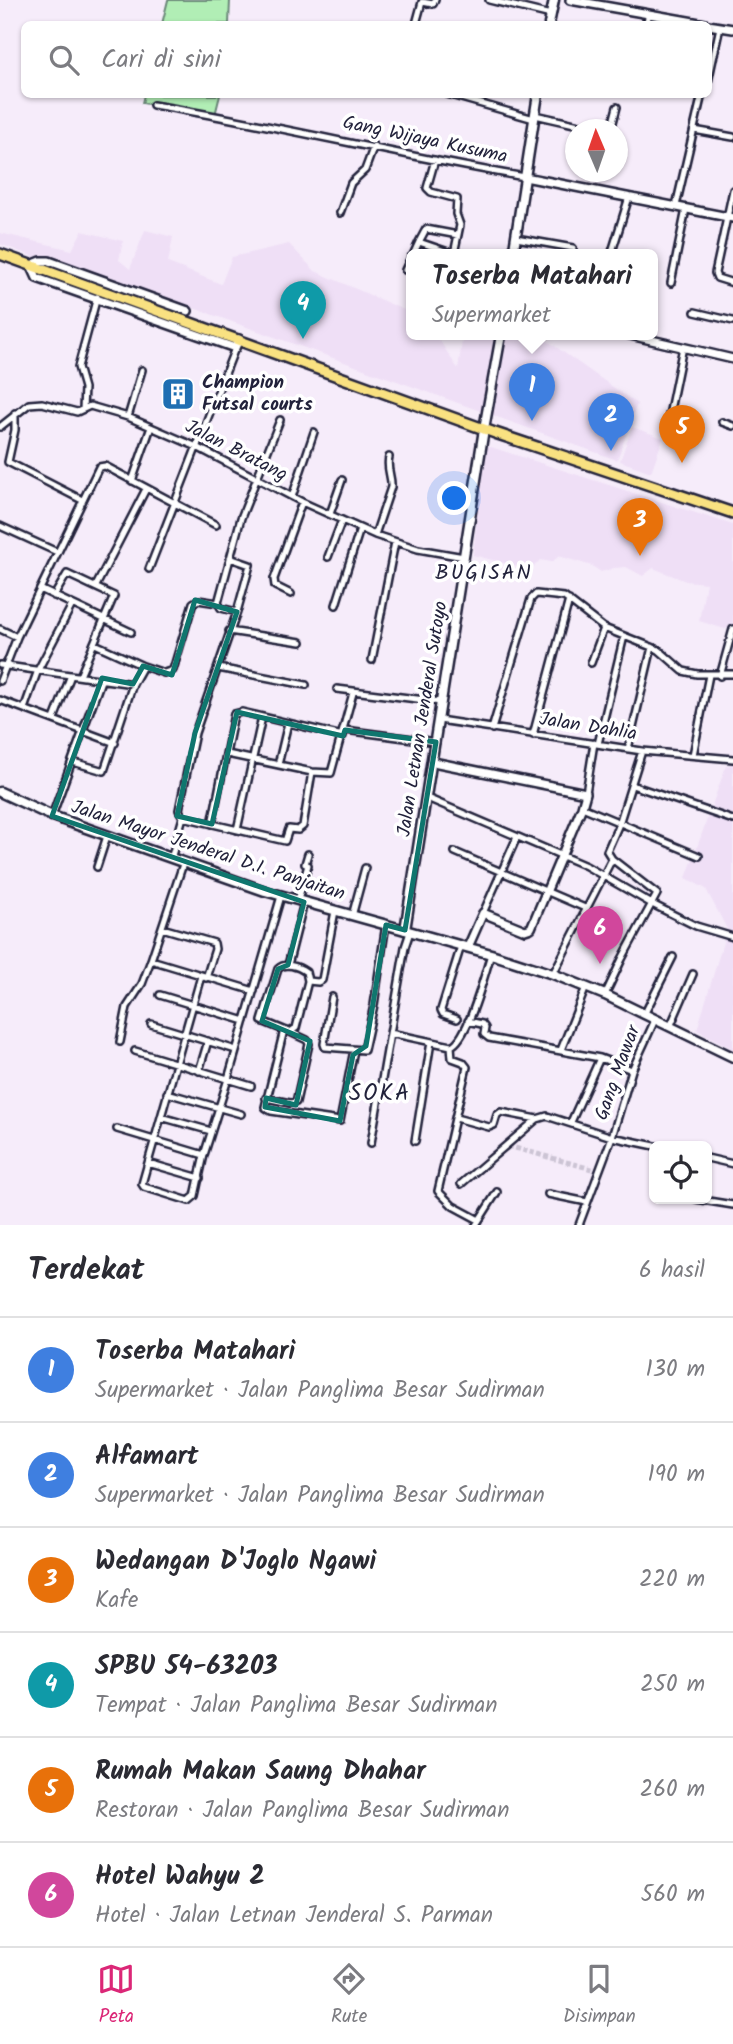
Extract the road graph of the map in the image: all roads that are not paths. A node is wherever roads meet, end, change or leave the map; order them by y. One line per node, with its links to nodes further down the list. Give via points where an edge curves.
1 (435, 0): 9 (street, via 433,4 422,2)
2 (489, 0): 7 (street)
3 (554, 0): 7 (main road)
4 (570, 0): 5 (street)
5 (621, 4): 6 (street)
6 (649, 14): 10 (street); 11 (street)
7 (550, 20)
8 (733, 20): 14 (street)
9 (417, 21)
10 (647, 21)
11 (686, 21)
12 (712, 26): 13 (street)
13 (720, 27): 14 (street); 15 (street)
14 (732, 29)
15 (712, 67)
16 (462, 98): 21 (street)
17 (537, 98): 21 (main road)
18 (701, 98): 24 (street)
19 (153, 105): 26 (street, Gang Wijaya Kusuma)
20 (617, 107): 22 (street)
21 (534, 117): 23 (street); 28 (main road)
22 (614, 119)
23 (565, 123)
24 (694, 130): 25 (street); 31 (street)
25 (733, 136)
26 (374, 146): 27 (street, Gang Wijaya Kusuma); 33 (street, via 365,170 351,183)
27 (435, 160): 28 (street, Gang Wijaya Kusuma); 35 (street, via 427,188 457,199)
28 (525, 177): 30 (street); 36 (main road)
29 (733, 190): 34 (street)
30 (629, 197): 31 (street); 43 (street)
31 (676, 206): 32 (street)
32 (686, 209): 34 (street); 46 (street)
33 (340, 213)
34 (730, 217): 47 (street, via 715,273)
35 (458, 235): 37 (street, via 426,229); 41 (street)
36 (516, 238): 38 (street); 42 (main road)
37 (419, 242): 39 (street); 40 (street)
38 (573, 247)
39 (416, 249)
40 (440, 249)
41 (456, 249)
42 (514, 249)
43 (613, 249)
44 (0, 254): 45 (main road)
45 (81, 283): 48 (main road); 49 (street)
46 (671, 283)
47 (733, 283)
48 (98, 294): 54 (main road); 58 (street, via 78,367 84,384)
49 (188, 311)
50 (695, 312): 51 (street)
51 (733, 321)
52 (500, 340): 67 (main road, Jalan Letnan Jenderal Sutoyo)
53 (652, 340): 55 (street)
54 (237, 343): 67 (main road, via 278,348 337,380 386,388); 69 (street)
55 (683, 347): 56 (street); 63 (street)
56 (733, 359)
57 (142, 370): 60 (street)
58 (83, 409): 59 (street, Jalan Bratang, via 78,412 42,403 24,405); 60 (street, Jalan Bratang, via 88,406)
59 (15, 413): 65 (street, Jalan Bratang); 76 (street, via 8,462)
60 (128, 417): 66 (street, Jalan Bratang)
61 (280, 420): 71 (street)
62 (722, 422): 64 (street)
63 (667, 425)
64 (733, 426)
65 (0, 427)
66 (151, 427): 69 (street, Jalan Bratang); 73 (street)
67 (484, 429): 79 (main road); 89 (main road, Jalan Letnan Jenderal Sutoyo)
68 (314, 432): 75 (street)
69 (197, 447): 71 (street, Jalan Bratang); 78 (street)
70 (389, 457): 85 (street, via 391,487)
71 (257, 478): 75 (street, Jalan Bratang); 90 (street)
72 (342, 480): 80 (street)
73 (132, 481): 74 (street); 76 (street, via 102,465)
74 (146, 489): 78 (street); 92 (street)
75 (292, 497): 77 (street, Jalan Bratang)
76 (82, 500): 87 (street)
77 (302, 502): 80 (street, Jalan Bratang); 94 (street, via 274,579 275,586)
78 (174, 504): 83 (street); 91 (street)
79 (733, 513)
80 (330, 514): 81 (street, Jalan Bratang)
81 (342, 520): 84 (street, Jalan Bratang); 88 (street)
82 (0, 526): 87 (street)
83 (216, 526)
84 (360, 529): 85 (street, Jalan Bratang); 99 (street)
85 (374, 535): 86 (street, Jalan Bratang)
86 (395, 542): 89 (street, Jalan Bratang); 112 (street)
87 (57, 552): 93 (street)
88 (328, 557)
89 (464, 557): 130 (main road, Jalan Letnan Jenderal Sutoyo)
90 (230, 558): 97 (street); 100 (street, via 250,565)
91 (149, 569)
92 (96, 586): 95 (street, via 66,574); 101 (street, via 114,596)
93 (40, 589): 95 (street); 108 (street)
94 (291, 594)
95 (54, 596): 98 (street)
96 (569, 600): 102 (street); 136 (street, via 536,594 531,598); 139 (street)
97 (218, 603): 100 (street); 115 (street, via 194,603 173,670 164,673)
98 (72, 605): 101 (street); 117 (street)
99 (336, 605)
100 (237, 612): 105 (street)
101 (104, 620): 106 (street); 110 (street)
102 (604, 628): 107 (street); 113 (street)
103 (0, 629): 108 (street)
104 (733, 629): 122 (street)
105 (229, 631): 109 (street); 116 (street)
106 (131, 632)
107 (624, 636): 111 (street); 142 (street)
108 (17, 637): 114 (street)
109 (301, 642)
110 (95, 644): 115 (street); 121 (street)
111 (652, 647): 120 (street, via 683,671); 143 (street)
112 (372, 660)
113 (591, 663)
114 (3, 665): 117 (street); 124 (street)
115 (143, 666): 125 (street)
116 (218, 668): 126 (street); 159 (street, via 195,733 178,810)
117 (38, 670): 119 (street); 131 (street)
118 (733, 674): 122 (street)
119 (71, 675): 121 (street); 133 (street)
120 (709, 675): 122 (street); 146 (street)
121 (80, 676): 123 (street)
122 (720, 676)
123 (102, 678): 125 (street); 137 (street)
124 (0, 681)
125 (133, 684): 141 (street)
126 (306, 685)
127 (337, 689): 128 (street)
128 (353, 693): 130 (street); 138 (street)
129 (0, 700): 131 (street)
130 (442, 702): 134 (main road, Jalan Letnan Jenderal Sutoyo)
131 (24, 709): 133 (street)
132 (262, 717): 135 (street); 145 (street, via 234,714); 147 (street)
133 (54, 719): 137 (street)
134 (439, 720): 136 (street, Jalan Dahlia); 140 (main road, Jalan Letnan Jenderal Sutoyo)
135 (288, 723): 138 (street); 151 (street)
136 (492, 729): 139 (street, Jalan Dahlia)
137 (84, 732): 141 (street); 150 (street)
138 (344, 733): 140 (street); 152 (street, via 334,771)
139 (533, 734): 142 (street, Jalan Dahlia)
140 (436, 742): 149 (main road, Jalan Letnan Jenderal Sutoyo)
141 (115, 743): 150 (street, via 104,771)
142 (596, 744): 143 (street, Jalan Dahlia); 155 (street)
143 (628, 749): 144 (street, Jalan Dahlia)
144 (642, 751): 146 (street, Jalan Dahlia); 153 (street)
145 (227, 754): 147 (street); 161 (street)
146 (693, 755): 148 (street, Jalan Dahlia)
147 (252, 759): 151 (street); 163 (street)
148 (733, 759)
149 (433, 761): 155 (street); 156 (main road, Jalan Letnan Jenderal Sutoyo)
150 (73, 762): 158 (street)
151 (278, 765): 152 (street)
152 (313, 772): 163 (street, via 301,829 289,829 283,841)
153 (632, 785): 160 (street); 162 (street)
154 (0, 792): 158 (main road, Jalan Mayor Jenderal D.I. Panjaitan)
155 (586, 793): 157 (street)
156 (427, 798): 165 (street); 187 (main road, Jalan Letnan Jenderal Sutoyo)
157 (582, 807): 162 (street); 168 (street)
158 (52, 816): 164 (main road, Jalan Mayor Jenderal D.I. Panjaitan)
159 (183, 817): 161 (street); 170 (street)
160 (733, 820)
161 (212, 824): 163 (street)
162 (619, 824): 169 (street); 171 (street, via 607,851)
163 (237, 830)
164 (107, 836): 170 (main road, Jalan Mayor Jenderal D.I. Panjaitan); 173 (street)
165 (517, 837): 168 (street); 175 (street)
166 (455, 852): 175 (street)
167 (308, 853): 179 (street)
168 (562, 856): 176 (street); 177 (street)
169 (699, 856)
170 (171, 859): 172 (main road, Jalan Mayor Jenderal D.I. Panjaitan)
171 (612, 859): 176 (street); 180 (street, via 657,892)
172 (183, 864): 178 (main road, Jalan Mayor Jenderal D.I. Panjaitan); 186 (street)
173 (97, 867)
174 (365, 868): 184 (street)
175 (501, 872): 177 (street); 183 (street)
176 (603, 875): 180 (street); 181 (street)
177 (547, 892): 181 (street); 183 (street, via 528,930)
178 (281, 896): 179 (main road, Jalan Mayor Jenderal D.I. Panjaitan); 199 (street)
179 (301, 901): 182 (main road, Jalan Mayor Jenderal D.I. Panjaitan); 193 (street)
180 (652, 904): 188 (street, via 696,926); 201 (street)
181 (585, 908): 194 (street)
182 (335, 911): 184 (main road, Jalan Mayor Jenderal D.I. Panjaitan); 197 (street, via 321,980)
183 (483, 913): 189 (street)
184 (352, 916): 185 (main road, Jalan Mayor Jenderal D.I. Panjaitan)
185 (386, 925): 187 (main road, Jalan Mayor Jenderal D.I. Panjaitan); 219 (street, via 366,1046)
186 (162, 928): 192 (street); 196 (street, via 214,943)
187 (408, 931): 189 (main road, Jalan Mayor Jenderal D.I. Panjaitan); 212 (street)
188 (733, 937)
189 (464, 946): 190 (main road, Jalan Mayor Jenderal D.I. Panjaitan); 205 (street, via 441,1010)
190 (491, 954): 194 (main road, Jalan Mayor Jenderal D.I. Panjaitan); 208 (street)
191 (673, 957): 204 (street)
192 (151, 960): 196 (street); 215 (street, via 127,1007)
193 (288, 965): 197 (street, via 306,972); 211 (street, via 278,969 262,1021)
194 (554, 974): 198 (main road, Jalan Mayor Jenderal D.I. Panjaitan)
195 (694, 974): 210 (street)
196 (204, 977): 199 (street); 203 (street)
197 (308, 981): 211 (street, via 296,1028)
198 (586, 987): 201 (main road, Jalan Mayor Jenderal D.I. Panjaitan); 220 (street)
199 (254, 991): 207 (street)
200 (160, 995): 203 (street)
201 (605, 995): 204 (main road, Jalan Mayor Jenderal D.I. Panjaitan)
202 (332, 997): 219 (street, via 324,1044)
203 (192, 1005): 207 (street); 213 (street)
204 (644, 1015): 206 (main road, Jalan Mayor Jenderal D.I. Panjaitan)
205 (457, 1019)
206 (655, 1020): 210 (main road, Jalan Mayor Jenderal D.I. Panjaitan); 225 (street, Gang Mawar)
207 (245, 1021): 218 (street)
208 (468, 1021): 217 (street, via 462,1038); 220 (street, via 482,1024 489,1038)
209 (151, 1024): 213 (street)
210 (670, 1027): 222 (main road, Jalan Mayor Jenderal D.I. Panjaitan)
211 (287, 1031): 230 (street); 230 (street, via 309,1044 296,1102)
212 (390, 1032): 216 (street); 242 (street)
213 (184, 1034): 214 (street); 224 (street)
214 (208, 1041): 218 (street); 226 (street)
215 (120, 1042)
216 (431, 1042): 217 (street); 241 (street)
217 (451, 1046): 234 (street, via 452,1058 467,1067)
218 (236, 1050): 227 (street)
219 (354, 1050): 230 (street, via 341,1121 271,1111 265,1107)
220 (561, 1050): 223 (street)
221 (135, 1051): 224 (street)
222 (733, 1057)
223 (600, 1058): 225 (street); 236 (street)
224 (175, 1063): 226 (street); 229 (street)
225 (632, 1070): 239 (street, Gang Mawar)
226 (200, 1071): 227 (street)
227 (228, 1079): 228 (street); 231 (street)
228 (251, 1086)
229 (167, 1093): 231 (street); 233 (street)
230 (266, 1098)
231 (218, 1108): 232 (street); 238 (street)
232 (241, 1114)
233 (161, 1117): 238 (street); 240 (street)
234 (456, 1118): 235 (street, via 489,1127 501,1112); 255 (street, via 438,1191)
235 (537, 1119): 236 (street, via 547,1116); 249 (street)
236 (570, 1122): 239 (street)
237 (117, 1129): 240 (street)
238 (211, 1131): 244 (street)
239 (612, 1137): 243 (street); 252 (street, Gang Mawar)
240 (154, 1140): 244 (street); 246 (street)
241 (415, 1140)
242 (371, 1143)
243 (649, 1145)
244 (204, 1155): 248 (street)
245 (712, 1159): 247 (street)
246 (148, 1163): 248 (street); 248 (street, via 142,1186 186,1200 194,1199)
247 (733, 1164)
248 (200, 1178)
249 (461, 1184)
250 (497, 1192): 255 (street)
251 (548, 1194): 252 (street)
252 (587, 1202): 256 (street, Gang Mawar)
253 (712, 1202): 254 (street)
254 (733, 1205)
255 (477, 1222)
256 (579, 1225)

